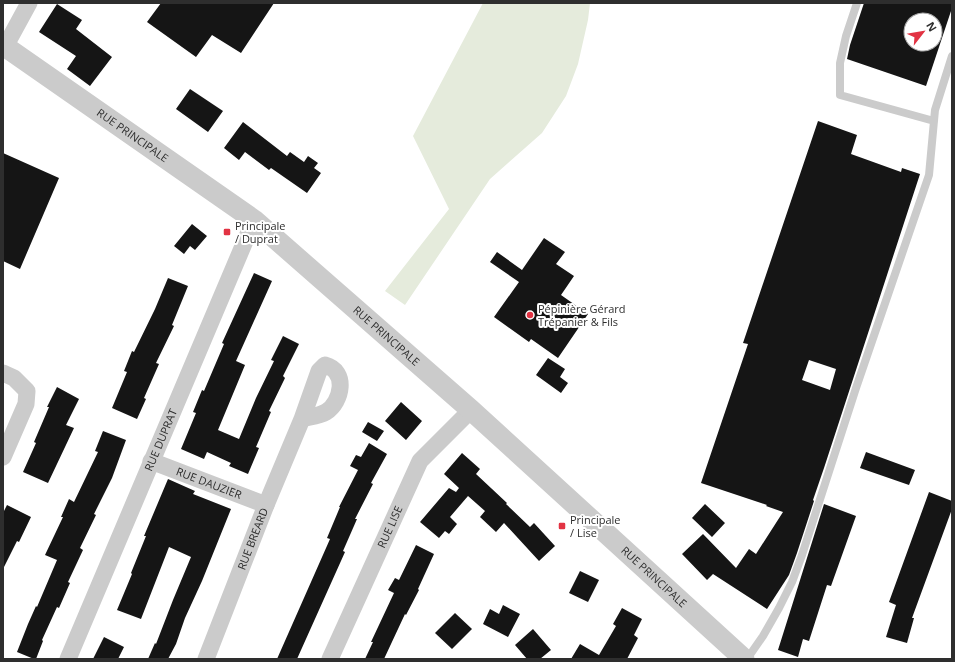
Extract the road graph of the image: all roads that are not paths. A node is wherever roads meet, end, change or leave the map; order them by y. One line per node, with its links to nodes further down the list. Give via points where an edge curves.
1 (29, 3): 3 (street)
2 (857, 3): 5 (lane, via 840,63 840,95)
3 (4, 46): 6 (street, RUE PRINCIPALE)
4 (952, 56): 5 (lane, via 934,110)
5 (934, 121): 16 (lane, via 928,175 802,555 779,608 763,636)
6 (254, 220): 8 (street, RUE PRINCIPALE); 11 (street, RUE DUPRAT)
7 (3, 373): 10 (street, via 14,378 27,391 26,404)
8 (472, 410): 15 (street, RUE LISE, via 420,461); 16 (street, RUE PRINCIPALE)
9 (302, 419): 12 (street, RUE BREARD)
10 (3, 457)
11 (151, 461): 12 (street, RUE DAUZIER); 13 (street, RUE DUPRAT)
12 (266, 505): 14 (street, RUE BREARD)
13 (68, 659)
14 (206, 659)
15 (330, 659)
16 (745, 659)

